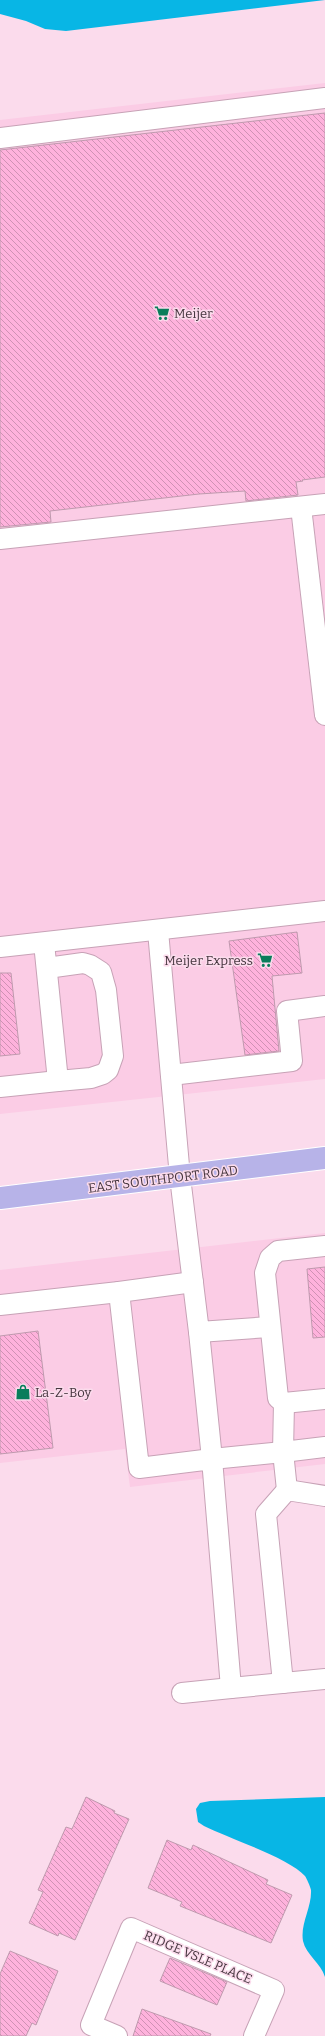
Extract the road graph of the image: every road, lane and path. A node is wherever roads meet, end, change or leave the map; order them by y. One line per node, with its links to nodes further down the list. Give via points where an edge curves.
1 (325, 98): 2 (street)
2 (0, 138)
3 (325, 504): 4 (street)
4 (301, 507): 5 (street); 6 (street)
5 (0, 539)
6 (325, 715)
7 (325, 911): 8 (street)
8 (158, 931): 9 (street); 13 (street)
9 (44, 943): 10 (street); 11 (street)
10 (0, 948)
11 (47, 968): 14 (street); 14 (street, via 83,963 90,964 101,972 106,990 113,1056 108,1070 103,1074 91,1078)
12 (325, 1006): 13 (street, via 287,1011 292,1061)
13 (171, 1075): 17 (street)
14 (58, 1080): 15 (street)
15 (0, 1087)
16 (325, 1158): 17 (main road, EAST SOUTHPORT ROAD)
17 (180, 1177): 18 (main road, EAST SOUTHPORT ROAD); 20 (street)
18 (0, 1198)
19 (325, 1246): 23 (street, via 278,1251 270,1258 265,1273)
20 (193, 1282): 21 (street); 24 (street)
21 (119, 1292): 22 (street); 29 (street, via 139,1468)
22 (0, 1305)
23 (269, 1326): 24 (street); 26 (street, via 278,1398)
24 (199, 1332): 29 (street)
25 (325, 1399): 26 (street)
26 (284, 1403): 28 (street)
27 (325, 1447): 28 (street)
28 (283, 1452): 29 (street); 30 (street)
29 (212, 1458): 34 (street)
30 (287, 1490): 31 (street); 33 (street, via 266,1514)
31 (325, 1496)
32 (325, 1679): 33 (street)
33 (283, 1683): 34 (street)
34 (231, 1688): 35 (street)
35 (182, 1693)
36 (117, 2036): 37 (street, RIDGE VSLE PLACE, via 91,2025 131,1928 274,1990)
37 (254, 2036)

